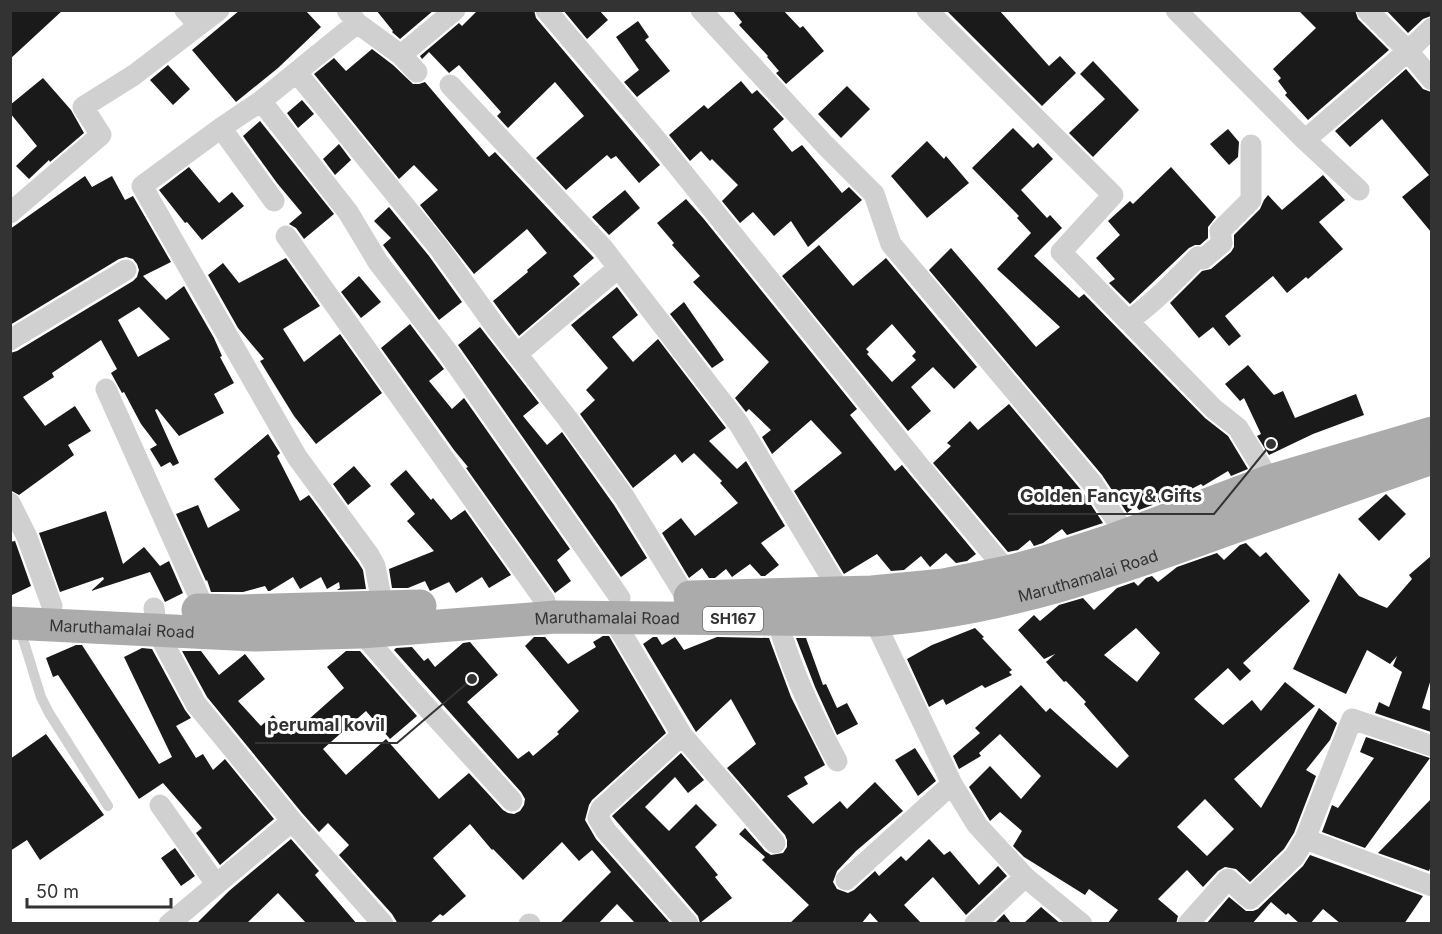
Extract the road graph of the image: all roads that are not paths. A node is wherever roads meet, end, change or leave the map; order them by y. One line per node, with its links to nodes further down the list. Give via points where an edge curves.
1 (219, 10): 9 (street)
2 (455, 10): 12 (street)
3 (546, 10): 36 (street)
4 (701, 10): 35 (street, via 874,194 891,244 1092,483)
5 (927, 10): 27 (street, via 1113,195 1061,252)
6 (1176, 10): 19 (street)
7 (1367, 10): 11 (street)
8 (352, 17): 12 (street); 13 (street)
9 (192, 18): 23 (street, via 135,75 83,107 101,135)
10 (1431, 28): 11 (street)
11 (1408, 51): 15 (street); 19 (street)
12 (401, 55): 14 (street)
13 (297, 72): 17 (street); 29 (street, via 440,248)
14 (417, 72)
15 (1431, 80)
16 (450, 85): 25 (street)
17 (261, 101): 18 (street); 43 (street, via 348,212 378,261 446,350)
18 (221, 128): 22 (street); 42 (street, via 142,186 297,457 369,555)
19 (1305, 140): 21 (street)
20 (1251, 145): 27 (street, via 1251,200 1221,231 1222,243 1203,259 1198,257)
21 (1359, 190)
22 (274, 201)
23 (12, 208)
24 (286, 236): 39 (street)
25 (618, 268): 29 (street); 37 (street, via 739,424)
26 (126, 270): 28 (street)
27 (1128, 321): 33 (street, via 1214,409 1238,428)
28 (10, 340)
29 (517, 354): 38 (street, via 625,498)
30 (106, 389): 44 (street)
31 (1431, 433): 33 (main road, Maruthamalai Road / SH167)
32 (1431, 458): 41 (main road, Maruthamalai Road / SH167, via 1137,562 1046,590 960,610)
33 (1270, 481): 35 (main road, Maruthamalai Road / SH167)
34 (10, 504): 40 (street, via 27,537)
35 (1126, 535): 36 (main road, Maruthamalai Road / SH167)
36 (1008, 572): 41 (main road, Maruthamalai Road / SH167, via 944,585)
37 (840, 592): 38 (main road, Maruthamalai Road / SH167); 41 (main road, Maruthamalai Road / SH167)
38 (686, 597): 43 (main road, Maruthamalai Road / SH167)
39 (544, 601): 42 (main road, Maruthamalai Road / SH167); 43 (main road, Maruthamalai Road / SH167)
40 (52, 606): 45 (main road, Maruthamalai Road / SH167); 47 (main road, Maruthamalai Road / SH167)
41 (873, 606): 46 (main road, Maruthamalai Road / SH167); 52 (street)
42 (383, 608): 44 (main road, Maruthamalai Road / SH167)
43 (616, 608): 46 (main road, Maruthamalai Road / SH167); 48 (main road, Maruthamalai Road / SH167, via 556,617); 49 (street)
44 (205, 610): 47 (main road, Maruthamalai Road / SH167)
45 (13, 617): 47 (main road, Maruthamalai Road / SH167); 55 (lane, via 49,713)
46 (777, 619): 51 (street, via 808,708)
47 (155, 620): 48 (main road, Maruthamalai Road / SH167, via 254,635); 56 (street, via 196,704)
48 (361, 632): 53 (street)
49 (682, 735): 58 (street); 65 (street, via 601,809 598,818)
50 (1431, 746): 57 (street, via 1352,719)
51 (837, 761)
52 (952, 784): 59 (street, via 977,825); 60 (street)
53 (512, 801)
54 (160, 805): 61 (street)
55 (108, 806)
56 (292, 821): 61 (street); 63 (street)
57 (1305, 839): 62 (street); 68 (street, via 1294,856 1250,899 1228,879)
58 (775, 843)
59 (1025, 877): 66 (street); 67 (street)
60 (846, 879)
61 (216, 884): 64 (street)
62 (1431, 886)
63 (381, 923)
64 (169, 924)
65 (688, 924)
66 (975, 924)
67 (1082, 924)
68 (1188, 924)

